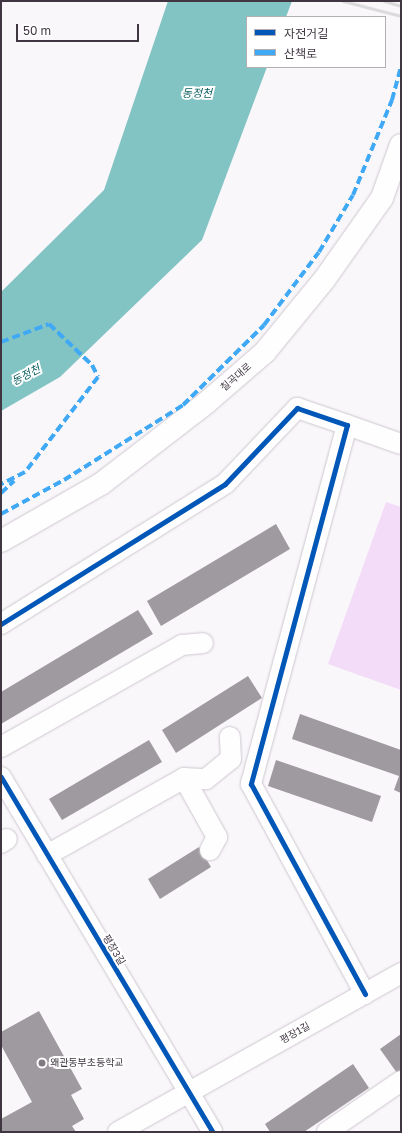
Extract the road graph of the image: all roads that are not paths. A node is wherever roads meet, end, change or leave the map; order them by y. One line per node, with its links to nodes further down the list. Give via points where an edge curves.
1 (401, 145): 4 (main road, 칠곡대로, via 382,198 324,280 265,352 206,403 101,484)
2 (347, 425): 3 (street); 5 (street, via 297,408 225,484); 14 (street, via 251,784)
3 (401, 444)
4 (1, 541)
5 (1, 624)
6 (203, 643): 8 (street, via 182,645)
7 (230, 737): 10 (street, via 231,759 206,779)
8 (1, 746)
9 (1, 777): 12 (street, 평장3길)
10 (184, 778): 11 (street, via 217,837); 12 (street)
11 (210, 850)
12 (47, 854): 16 (street, 평장3길)
13 (401, 973): 14 (street, 평장1길)
14 (364, 994): 16 (street, 평장1길)
15 (401, 1081): 19 (street)
16 (188, 1093): 17 (street, 평장1길); 18 (street, 평장3길)
17 (118, 1132)
18 (213, 1132)
19 (327, 1132)

